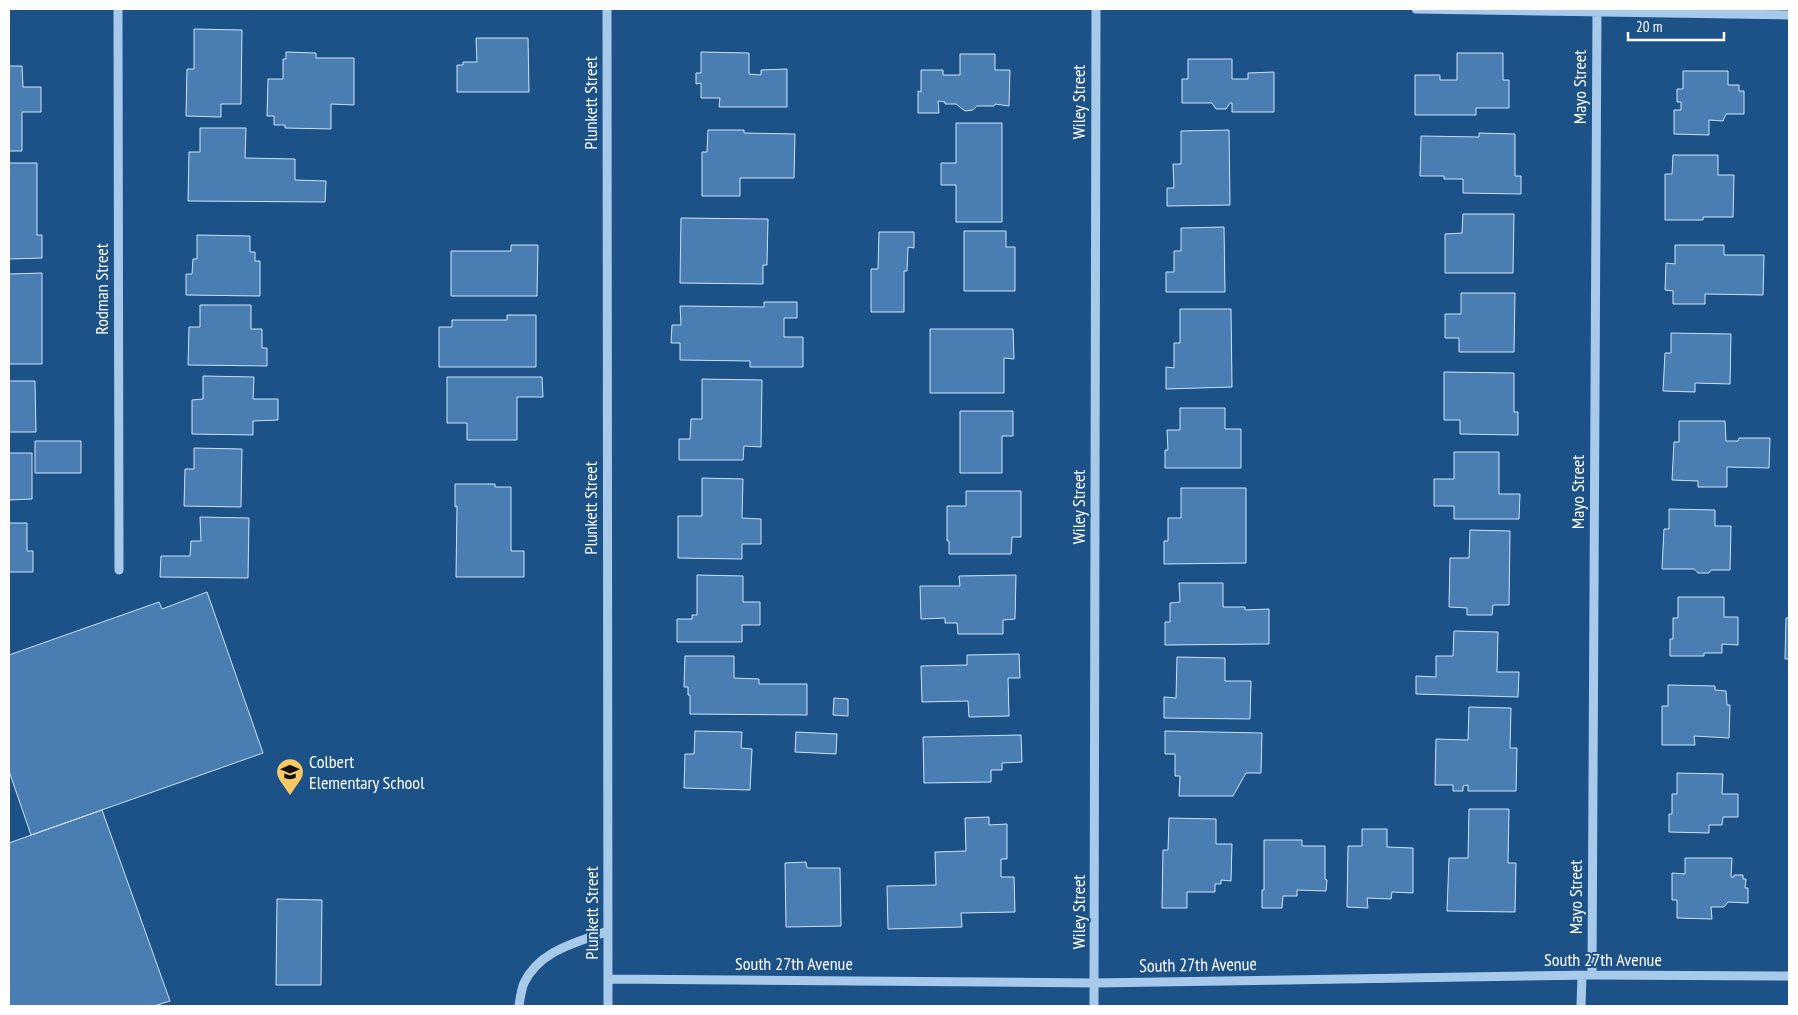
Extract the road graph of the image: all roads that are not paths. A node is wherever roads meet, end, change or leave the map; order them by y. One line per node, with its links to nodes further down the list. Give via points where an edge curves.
1 (118, 9): 7 (street, Rodman Street)
2 (607, 9): 8 (street, Plunkett Street)
3 (1096, 9): 13 (street, Wiley Street)
4 (1416, 9): 5 (street)
5 (1597, 10): 6 (street); 10 (street, Mayo Street)
6 (1789, 14)
7 (119, 570)
8 (608, 931): 12 (street, Plunkett Street); 14 (street, via 555,951 538,963 524,984)
9 (1582, 976): 10 (street, South 27th Avenue); 13 (street, South 27th Avenue); 17 (street)
10 (1592, 976): 11 (street, South 27th Avenue)
11 (1789, 976)
12 (608, 979): 13 (street, South 27th Avenue); 15 (street, Plunkett Street)
13 (1094, 983): 16 (street, Wiley Street)
14 (519, 1006)
15 (608, 1006)
16 (1094, 1006)
17 (1581, 1006)

